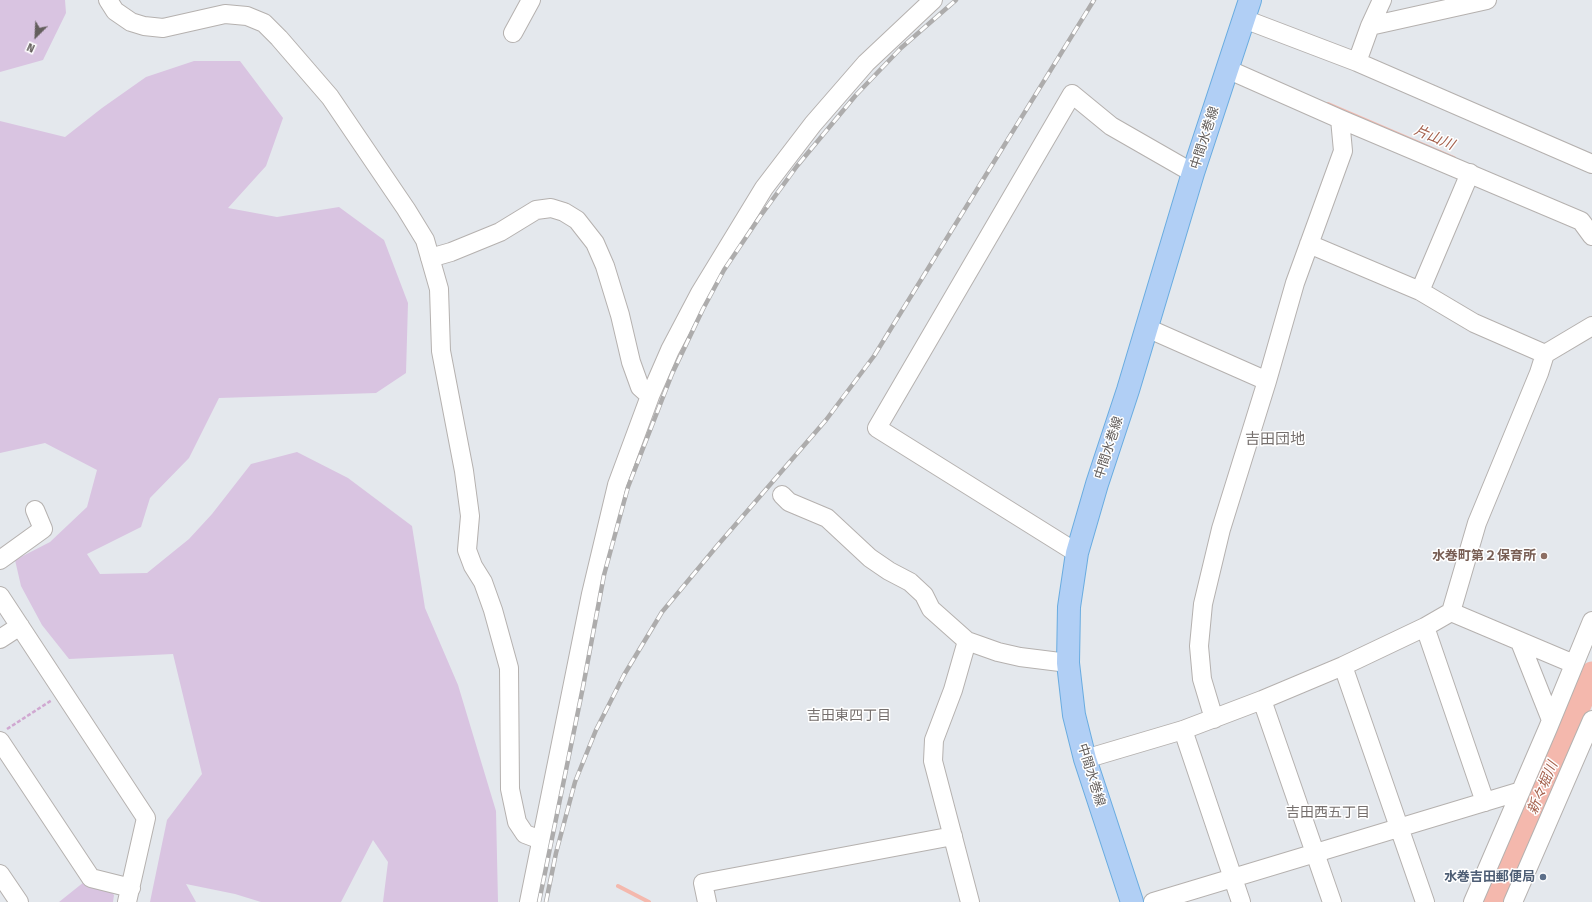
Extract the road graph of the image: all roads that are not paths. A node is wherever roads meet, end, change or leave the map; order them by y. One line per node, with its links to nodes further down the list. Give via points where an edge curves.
1 (108, 0): 17 (street, via 115,11 131,22 144,26 163,28 225,14 248,16 264,23 330,97 406,209 425,240)
2 (531, 0): 8 (street)
3 (933, 0): 23 (street, via 866,63 813,124 764,188 700,293 670,350)
4 (1382, 0): 7 (street)
5 (1487, 0): 7 (street)
6 (1247, 10): 9 (street); 10 (main road, 中間水巻線)
7 (1370, 26): 9 (street)
8 (513, 33)
9 (1357, 62): 12 (street)
10 (1227, 69): 11 (street); 13 (main road, 中間水巻線)
11 (1340, 119): 14 (street); 16 (street, via 1343,151)
12 (1592, 164)
13 (1193, 173): 20 (main road, 中間水巻線); 26 (street, via 1111,126 1072,94 877,428)
14 (1470, 173): 15 (street, via 1581,220); 18 (street)
15 (1592, 236)
16 (1309, 244): 18 (street); 22 (street)
17 (430, 258): 23 (street, via 500,232 536,210 551,208 577,220 595,243 606,266 631,362 640,387); 51 (street, via 439,289 441,351 470,516 467,550 483,582 509,668 510,789 517,822 525,834)
18 (1420, 291): 21 (street, via 1474,323)
19 (1592, 326): 21 (street)
20 (1147, 328): 22 (street); 26 (main road, 中間水巻線)
21 (1545, 354): 29 (street, via 1477,523)
22 (1267, 381): 40 (street, via 1221,529 1203,604 1199,646 1202,679)
23 (650, 396): 51 (street, via 617,485 591,594)
24 (782, 495): 34 (street, via 789,502 827,518 870,558 910,582 924,595 930,609)
25 (35, 510): 27 (street, via 43,529)
26 (1077, 553): 36 (main road, 中間水巻線, via 1069,607)
27 (0, 560)
28 (0, 596): 31 (street)
29 (1450, 612): 32 (street); 35 (street)
30 (1592, 621): 37 (street)
31 (20, 626): 33 (street); 55 (street, via 146,818)
32 (1425, 627): 38 (street); 48 (street)
33 (0, 639)
34 (967, 641): 36 (street, via 1020,658); 50 (street, via 953,690 934,740 933,761)
35 (1520, 642): 37 (street); 41 (street)
36 (1068, 663): 46 (main road, 中間水巻線, via 1074,715)
37 (1574, 664): 41 (street)
38 (1343, 666): 39 (street); 49 (street)
39 (1262, 700): 40 (street); 52 (street)
40 (1214, 719): 43 (street)
41 (1551, 720): 47 (street)
42 (1592, 720): 45 (street)
43 (1183, 730): 46 (street); 54 (street)
44 (3, 735): 55 (street, via 90,878)
45 (1587, 744): 66 (street)
46 (1084, 759): 60 (main road, 中間水巻線)
47 (1521, 791): 48 (street); 65 (street)
48 (1485, 802): 49 (street)
49 (1398, 828): 52 (street); 64 (street)
50 (953, 836): 58 (street, via 703,883); 59 (street)
51 (541, 840): 57 (street)
52 (1316, 854): 54 (street); 63 (street)
53 (0, 874): 56 (street)
54 (1232, 878): 61 (street); 62 (street)
55 (129, 895)
56 (19, 902)
57 (529, 902)
58 (707, 902)
59 (970, 902)
60 (1132, 902)
61 (1153, 902)
62 (1241, 902)
63 (1332, 902)
64 (1425, 902)
65 (1473, 902)
66 (1513, 902)

